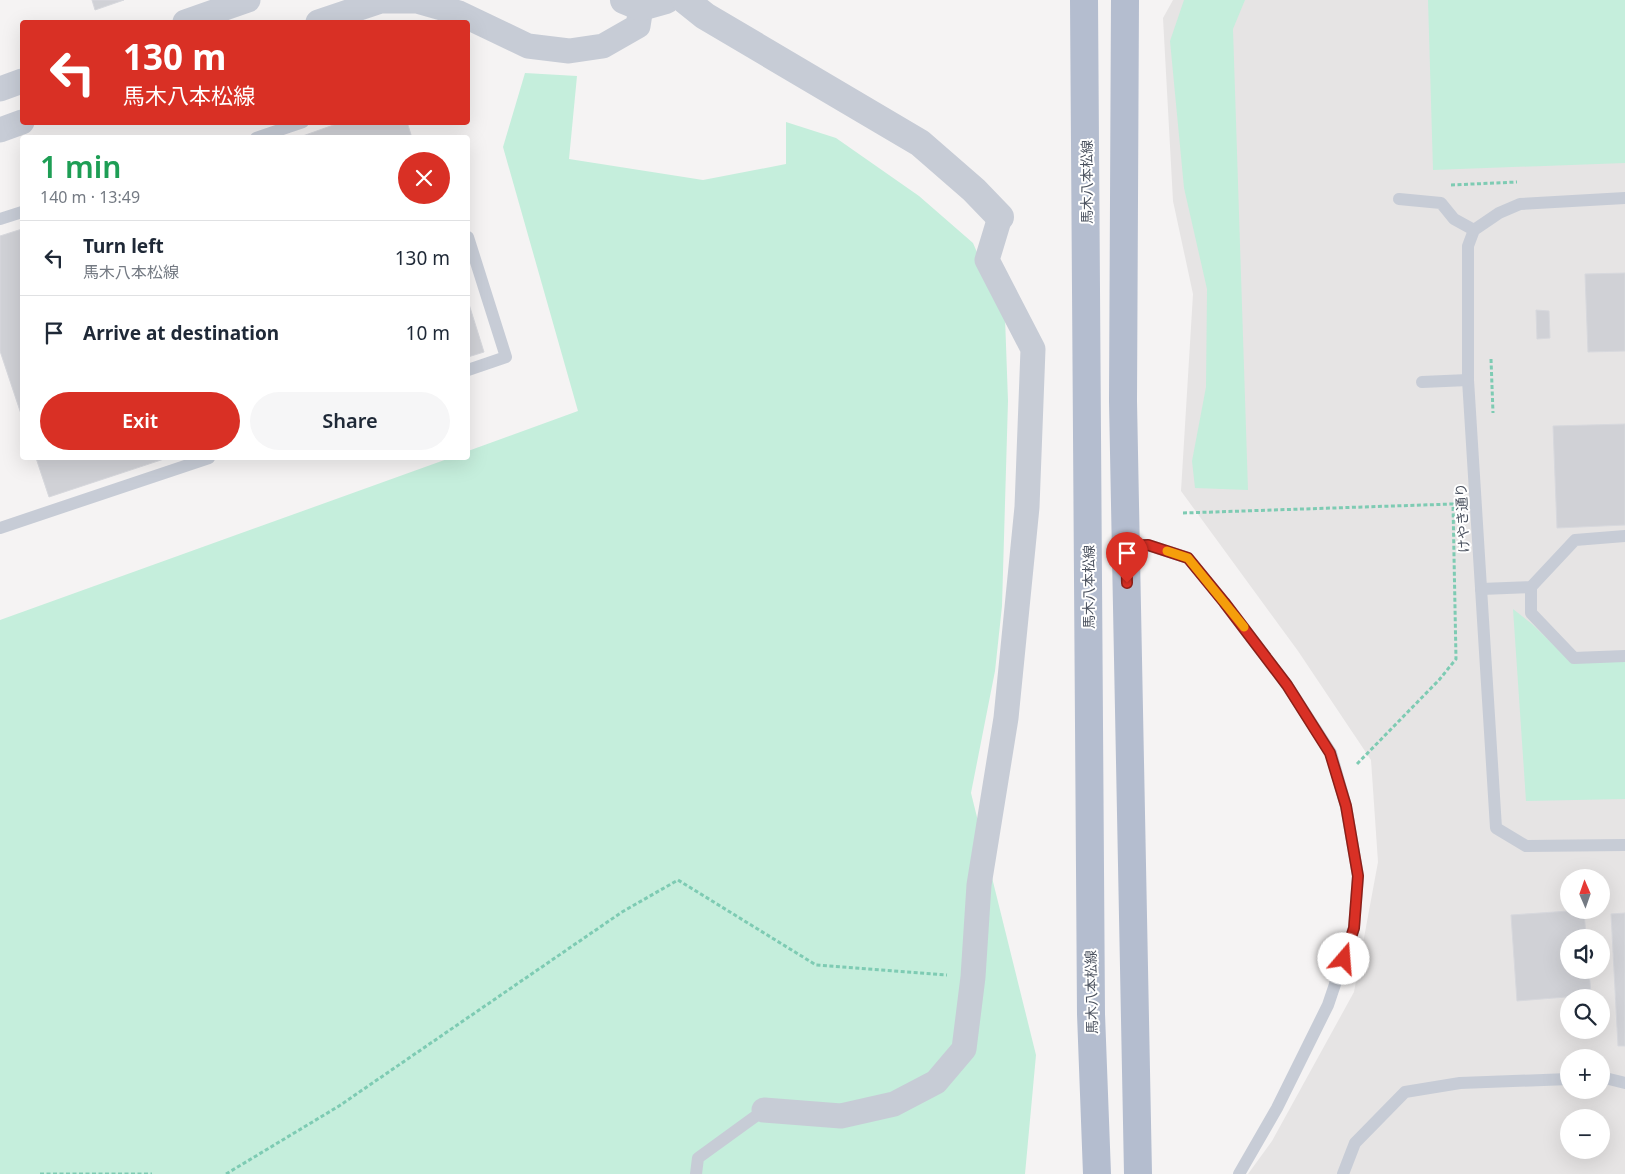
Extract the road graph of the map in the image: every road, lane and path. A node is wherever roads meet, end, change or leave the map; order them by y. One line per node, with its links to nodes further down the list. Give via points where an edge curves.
1 (248, 0): 6 (street)
2 (685, 0): 17 (street, via 704,16 920,143)
3 (1084, 0): 45 (main road, 馬木八本松線, via 1091,1014)
4 (1125, 0): 30 (main road, via 1123,401)
5 (644, 2): 7 (street, via 638,26 603,46 569,51 528,46 459,13 417,1 381,1)
6 (191, 20)
7 (324, 20)
8 (20, 82): 9 (street)
9 (0, 89)
10 (20, 123): 12 (street)
11 (294, 125): 13 (lane)
12 (0, 130)
13 (265, 135)
14 (1625, 198): 19 (lane, via 1520,204)
15 (1399, 199): 19 (lane, via 1440,203 1454,219)
16 (20, 213): 18 (lane)
17 (1000, 217): 36 (street, via 987,260 1033,349 1026,517 1006,718 979,885)
18 (0, 219)
19 (1474, 230): 23 (lane, けやき通り, via 1468,246)
20 (470, 243): 22 (lane, via 506,357)
21 (1490, 354): 25 (path)
22 (470, 369)
23 (1468, 380): 24 (lane); 32 (lane, けやき通り)
24 (1422, 382)
25 (1493, 418)
26 (203, 460): 28 (lane)
27 (1183, 513): 34 (path, via 1453,504 1456,660)
28 (0, 528)
29 (1625, 536): 31 (lane, via 1575,540)
30 (1126, 546): 34 (lane, via 1148,545 1188,558 1287,685 1330,753); 46 (main road)
31 (1531, 587): 32 (lane); 33 (lane, via 1530,613 1574,658)
32 (1481, 589): 35 (lane, けやき通り, via 1496,828 1526,846)
33 (1625, 656)
34 (1339, 783): 47 (lane, via 1358,876 1354,928 1328,1005 1277,1108)
35 (1625, 845)
36 (973, 977): 40 (street, via 964,1049 936,1082 894,1104 841,1116); 43 (path, via 816,965 678,880 622,912 338,1106)
37 (1560, 1079): 48 (lane, via 1460,1083 1405,1092 1355,1143)
38 (1610, 1079): 39 (lane)
39 (1625, 1083)
40 (764, 1110): 44 (lane, via 698,1158)
41 (40, 1174): 42 (path)
42 (152, 1174)
43 (226, 1174)
44 (696, 1174)
45 (1097, 1174)
46 (1138, 1174)
47 (1239, 1174)
48 (1343, 1174)

